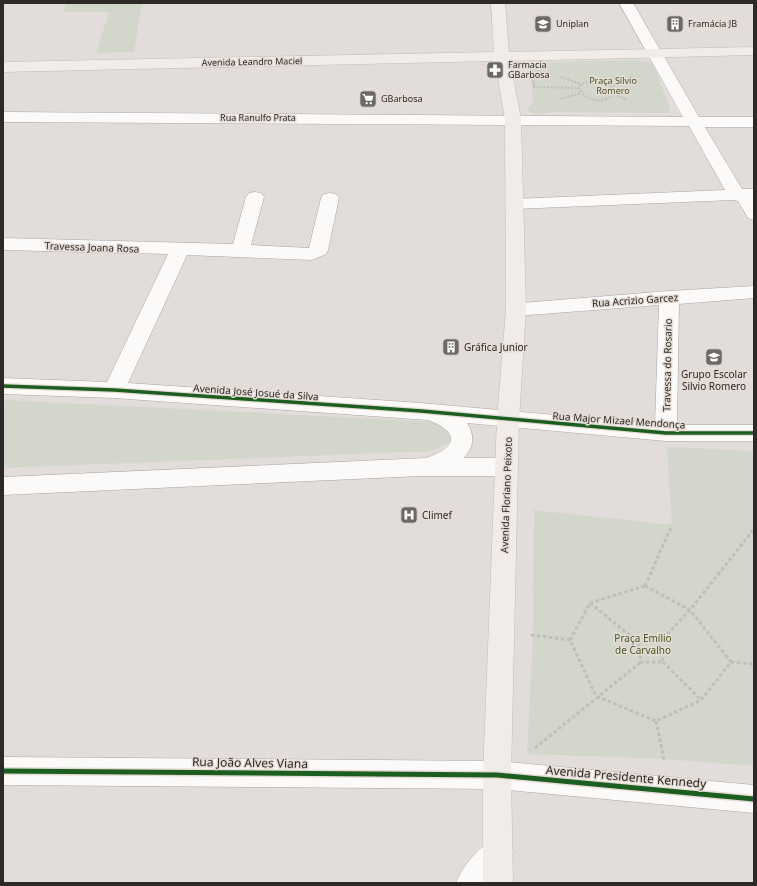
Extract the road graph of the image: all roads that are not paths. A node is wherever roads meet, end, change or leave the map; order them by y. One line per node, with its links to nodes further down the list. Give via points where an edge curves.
1 (498, 3): 5 (main road)
2 (626, 3): 4 (street)
3 (754, 51): 4 (main road)
4 (654, 53): 5 (main road); 9 (street)
5 (502, 57): 6 (main road, Avenida Leandro Maciel); 8 (main road)
6 (3, 67)
7 (3, 117): 8 (street, Rua Ranulfo Prata)
8 (513, 119): 9 (street); 14 (main road, Avenida Floriano Peixoto)
9 (694, 122): 10 (street); 11 (street)
10 (754, 122)
11 (745, 195): 14 (street); 15 (street)
12 (255, 196): 18 (street)
13 (330, 198): 18 (street, Travessa Joana Rosa, via 322,240 316,252 305,255)
14 (514, 204): 21 (main road, Avenida Floriano Peixoto)
15 (754, 214)
16 (3, 244): 17 (street, Travessa Joana Rosa)
17 (180, 249): 18 (street, Travessa Joana Rosa); 23 (street)
18 (240, 250)
19 (754, 292): 20 (street, Rua Acrizio Garcez)
20 (669, 297): 21 (street, Rua Acrizio Garcez); 26 (street, Travessa do Rosario)
21 (516, 309): 25 (main road, Avenida Floriano Peixoto)
22 (3, 386): 23 (street, Avenida José Josué da Silva)
23 (114, 390): 24 (street, Avenida José Josué da Silva)
24 (422, 411): 25 (street, Avenida José Josué da Silva); 28 (street, via 448,418 460,429 462,442 456,455 441,463)
25 (508, 419): 26 (street, Rua Major Mizael Mendonça); 29 (main road, Avenida Floriano Peixoto)
26 (666, 433): 27 (street, Rua Major Mizael Mendonça)
27 (754, 433)
28 (421, 467): 29 (street); 30 (street)
29 (506, 467): 32 (main road, Avenida Floriano Peixoto)
30 (3, 486)
31 (3, 771): 32 (street, Rua João Alves Viana)
32 (497, 775): 33 (street, Avenida Presidente Kennedy); 34 (main road, Avenida Floriano Peixoto)
33 (754, 799)
34 (498, 852): 35 (street); 36 (main road, Avenida Floriano Peixoto)
35 (471, 883)
36 (498, 883)

